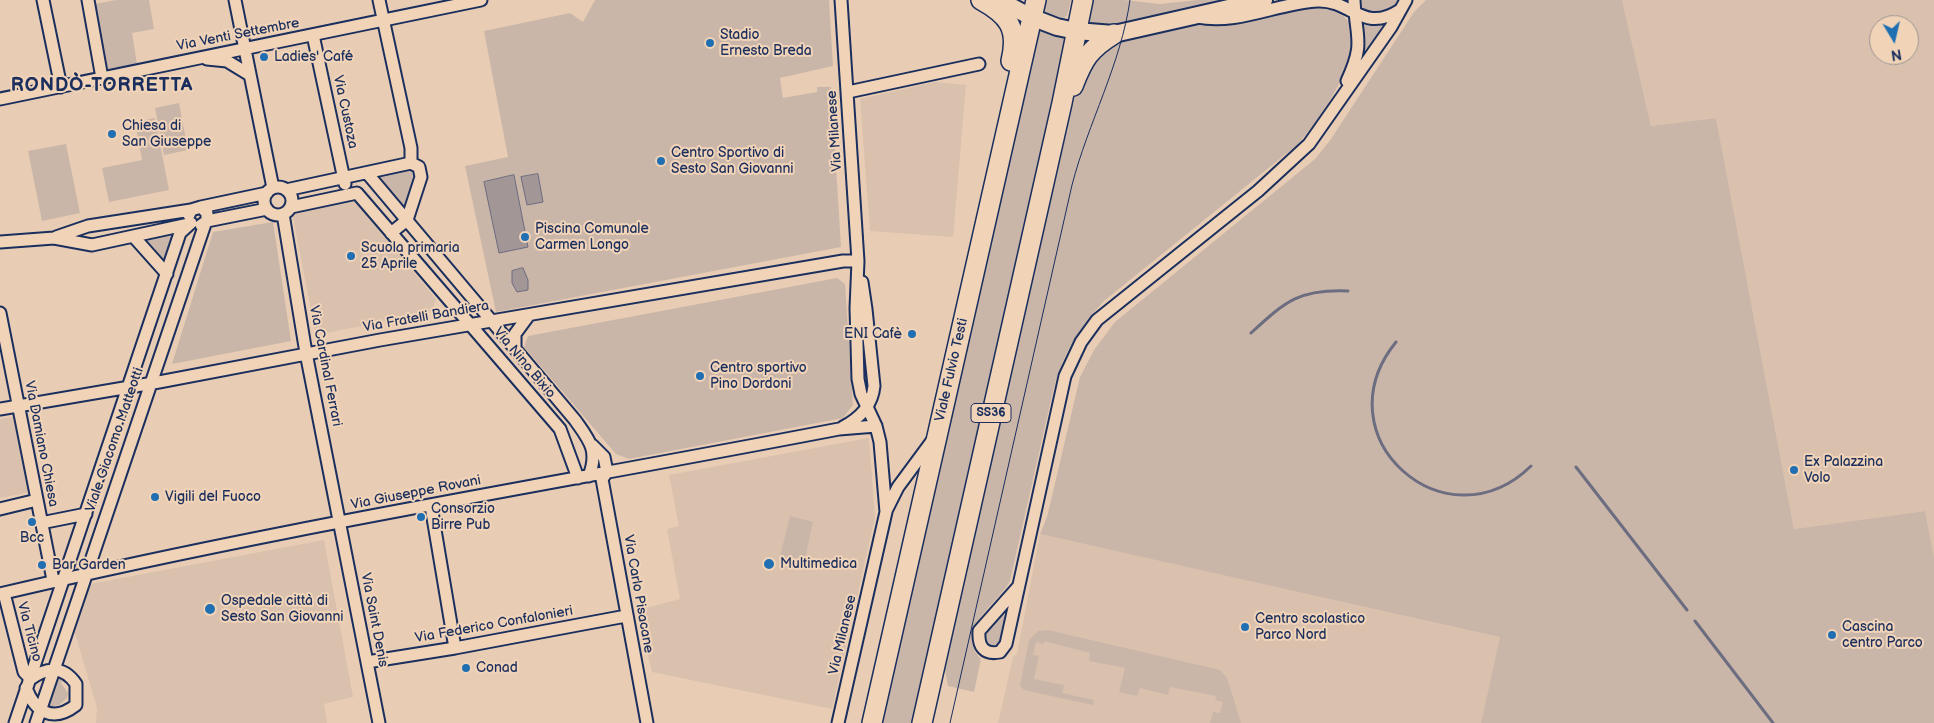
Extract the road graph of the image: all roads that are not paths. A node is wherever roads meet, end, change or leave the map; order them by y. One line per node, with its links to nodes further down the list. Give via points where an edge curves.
1 (43, 0): 25 (street)
2 (88, 0): 24 (street)
3 (235, 0): 20 (street)
4 (379, 0): 16 (street)
5 (481, 0): 16 (street, Via Venti Settembre)
6 (841, 0): 26 (street, Via Milanese)
7 (981, 0): 32 (main road, via 998,10 1008,21 1015,46 990,152)
8 (999, 0): 13 (street)
9 (1083, 0): 17 (main road)
10 (1264, 0): 15 (street)
11 (1354, 0): 14 (street)
12 (1403, 5): 14 (street, via 1390,17 1379,20); 28 (street)
13 (1034, 9): 17 (street); 32 (main road, Viale Fulvio Testi)
14 (1354, 14): 15 (street, via 1332,2 1318,1 1213,20); 28 (street, via 1360,45)
15 (1191, 16): 18 (street)
16 (383, 21): 19 (street, Via Venti Settembre); 30 (street, via 411,148)
17 (1076, 31): 18 (street); 29 (main road, SS36)
18 (1114, 34): 29 (main road, via 1089,52 1073,88)
19 (313, 35): 20 (street, Via Venti Settembre); 33 (street, Via Custoza)
20 (245, 47): 21 (street, Via Venti Settembre); 23 (street)
21 (198, 58): 23 (street, via 227,61); 24 (street, Via Venti Settembre)
22 (979, 64): 26 (street)
23 (250, 75): 34 (street)
24 (102, 78): 25 (street, Via Venti Settembre)
25 (61, 87): 27 (street, Via Venti Settembre)
26 (848, 92): 47 (street, Via Milanese)
27 (0, 99)
28 (1339, 101): 79 (street, via 1309,144 1284,169 1103,314 1081,342 1065,376)
29 (1062, 103): 92 (main road, SS36)
30 (411, 163): 31 (street); 40 (street, via 419,167 421,177)
31 (367, 172): 33 (street); 40 (street, Via Nino Bixio)
32 (995, 176): 66 (main road, Viale Fulvio Testi)
33 (344, 178): 35 (street); 36 (street, Via Custoza)
34 (270, 190): 35 (street); 37 (street); 38 (street, via 264,201)
35 (286, 190): 39 (street, via 292,198)
36 (352, 194): 39 (street); 43 (street, Via Nino Bixio)
37 (196, 209): 41 (street, via 207,213); 42 (street, via 188,216); 45 (street, via 88,226)
38 (267, 209): 39 (street, via 274,214); 41 (street)
39 (287, 210): 54 (street, Via Cardinal Ferrari)
40 (407, 220): 43 (street); 51 (street, Via Nino Bixio)
41 (206, 221): 42 (street, via 199,226); 55 (street, Viale Giacomo Matteotti)
42 (191, 223): 44 (street); 48 (street, Viale Giacomo Matteotti, via 180,234)
43 (391, 233): 52 (street, Via Nino Bixio)
44 (134, 237): 45 (street, via 92,245); 48 (street)
45 (54, 238): 46 (street)
46 (0, 242)
47 (858, 261): 50 (street, Via Fratelli Bandiera, via 842,261); 60 (street, Via Milanese, via 874,386)
48 (167, 274): 58 (street, Viale Giacomo Matteotti)
49 (0, 313): 59 (street, Via Damiano Chiesa)
50 (528, 315): 51 (street, Via Fratelli Bandiera); 53 (street, Via Nino Bixio, via 515,334)
51 (493, 321): 52 (street, Via Fratelli Bandiera); 53 (street, Via Nino Bixio)
52 (471, 324): 54 (street, Via Fratelli Bandiera); 64 (street, Via Nino Bixio)
53 (515, 348): 62 (street, Via Nino Bixio)
54 (306, 353): 56 (street, Via Fratelli Bandiera); 75 (street, Via Cardinal Ferrari)
55 (158, 362): 56 (street); 57 (street, Viale Giacomo Matteotti)
56 (176, 379): 57 (street, Via Fratelli Bandiera)
57 (150, 384): 58 (street, Via Fratelli Bandiera); 77 (street, Viale Giacomo Matteotti)
58 (128, 387): 59 (street, Via Fratelli Bandiera); 74 (street, Viale Giacomo Matteotti)
59 (18, 406): 61 (street, Via Fratelli Bandiera); 70 (street, Via Damiano Chiesa)
60 (868, 406): 63 (street, Via Milanese); 65 (street, Via Giuseppe Rovani, via 859,417)
61 (0, 409)
62 (575, 420): 64 (street); 67 (street, Via Nino Bixio)
63 (876, 426): 65 (street, Via Giuseppe Rovani); 73 (street, Via Milanese)
64 (560, 429): 69 (street, Via Nino Bixio)
65 (839, 429): 68 (street, Via Giuseppe Rovani)
66 (938, 431): 73 (street, via 898,487); 91 (main road, Viale Fulvio Testi)
67 (592, 445): 68 (street, Via Nino Bixio, via 604,457); 69 (street, via 594,464)
68 (607, 472): 69 (street, Via Giuseppe Rovani); 81 (street, Via Carlo Pisacane, via 602,479)
69 (584, 477): 71 (street, Via Giuseppe Rovani)
70 (37, 500): 72 (street); 76 (street, Via Damiano Chiesa)
71 (431, 506): 75 (street, Via Giuseppe Rovani); 82 (street)
72 (0, 509)
73 (886, 512): 90 (street, Via Milanese)
74 (86, 514): 76 (street, Viale Giacomo Matteotti); 78 (street, Viale Giacomo Matteotti)
75 (340, 522): 77 (street, Via Giuseppe Rovani); 83 (street, Via Saint Denis)
76 (41, 523): 78 (street, Via Damiano Chiesa)
77 (87, 573): 78 (street, Via Giuseppe Rovani); 84 (street, Viale Giacomo Matteotti)
78 (58, 579): 80 (street, Via Giuseppe Rovani); 85 (street, Viale Giacomo Matteotti)
79 (1018, 587): 79 (street, via 979,631 979,644 991,654 1004,648)
80 (2, 593): 85 (street, Via Ticino)
81 (626, 616): 82 (street, Via Federico Confalonieri); 89 (street, Via Carlo Pisacane)
82 (455, 648): 83 (street, Via Federico Confalonieri)
83 (367, 662): 88 (street, Via Saint Denis)
84 (53, 669): 85 (street, via 43,671); 86 (street, Viale Giacomo Matteotti); 86 (street, via 64,673 76,684 76,705 69,712)
85 (28, 682): 86 (street); 87 (street, Viale Giacomo Matteotti)
86 (38, 718)
87 (15, 723)
88 (379, 723)
89 (647, 723)
90 (838, 723)
91 (872, 723)
92 (922, 723)

